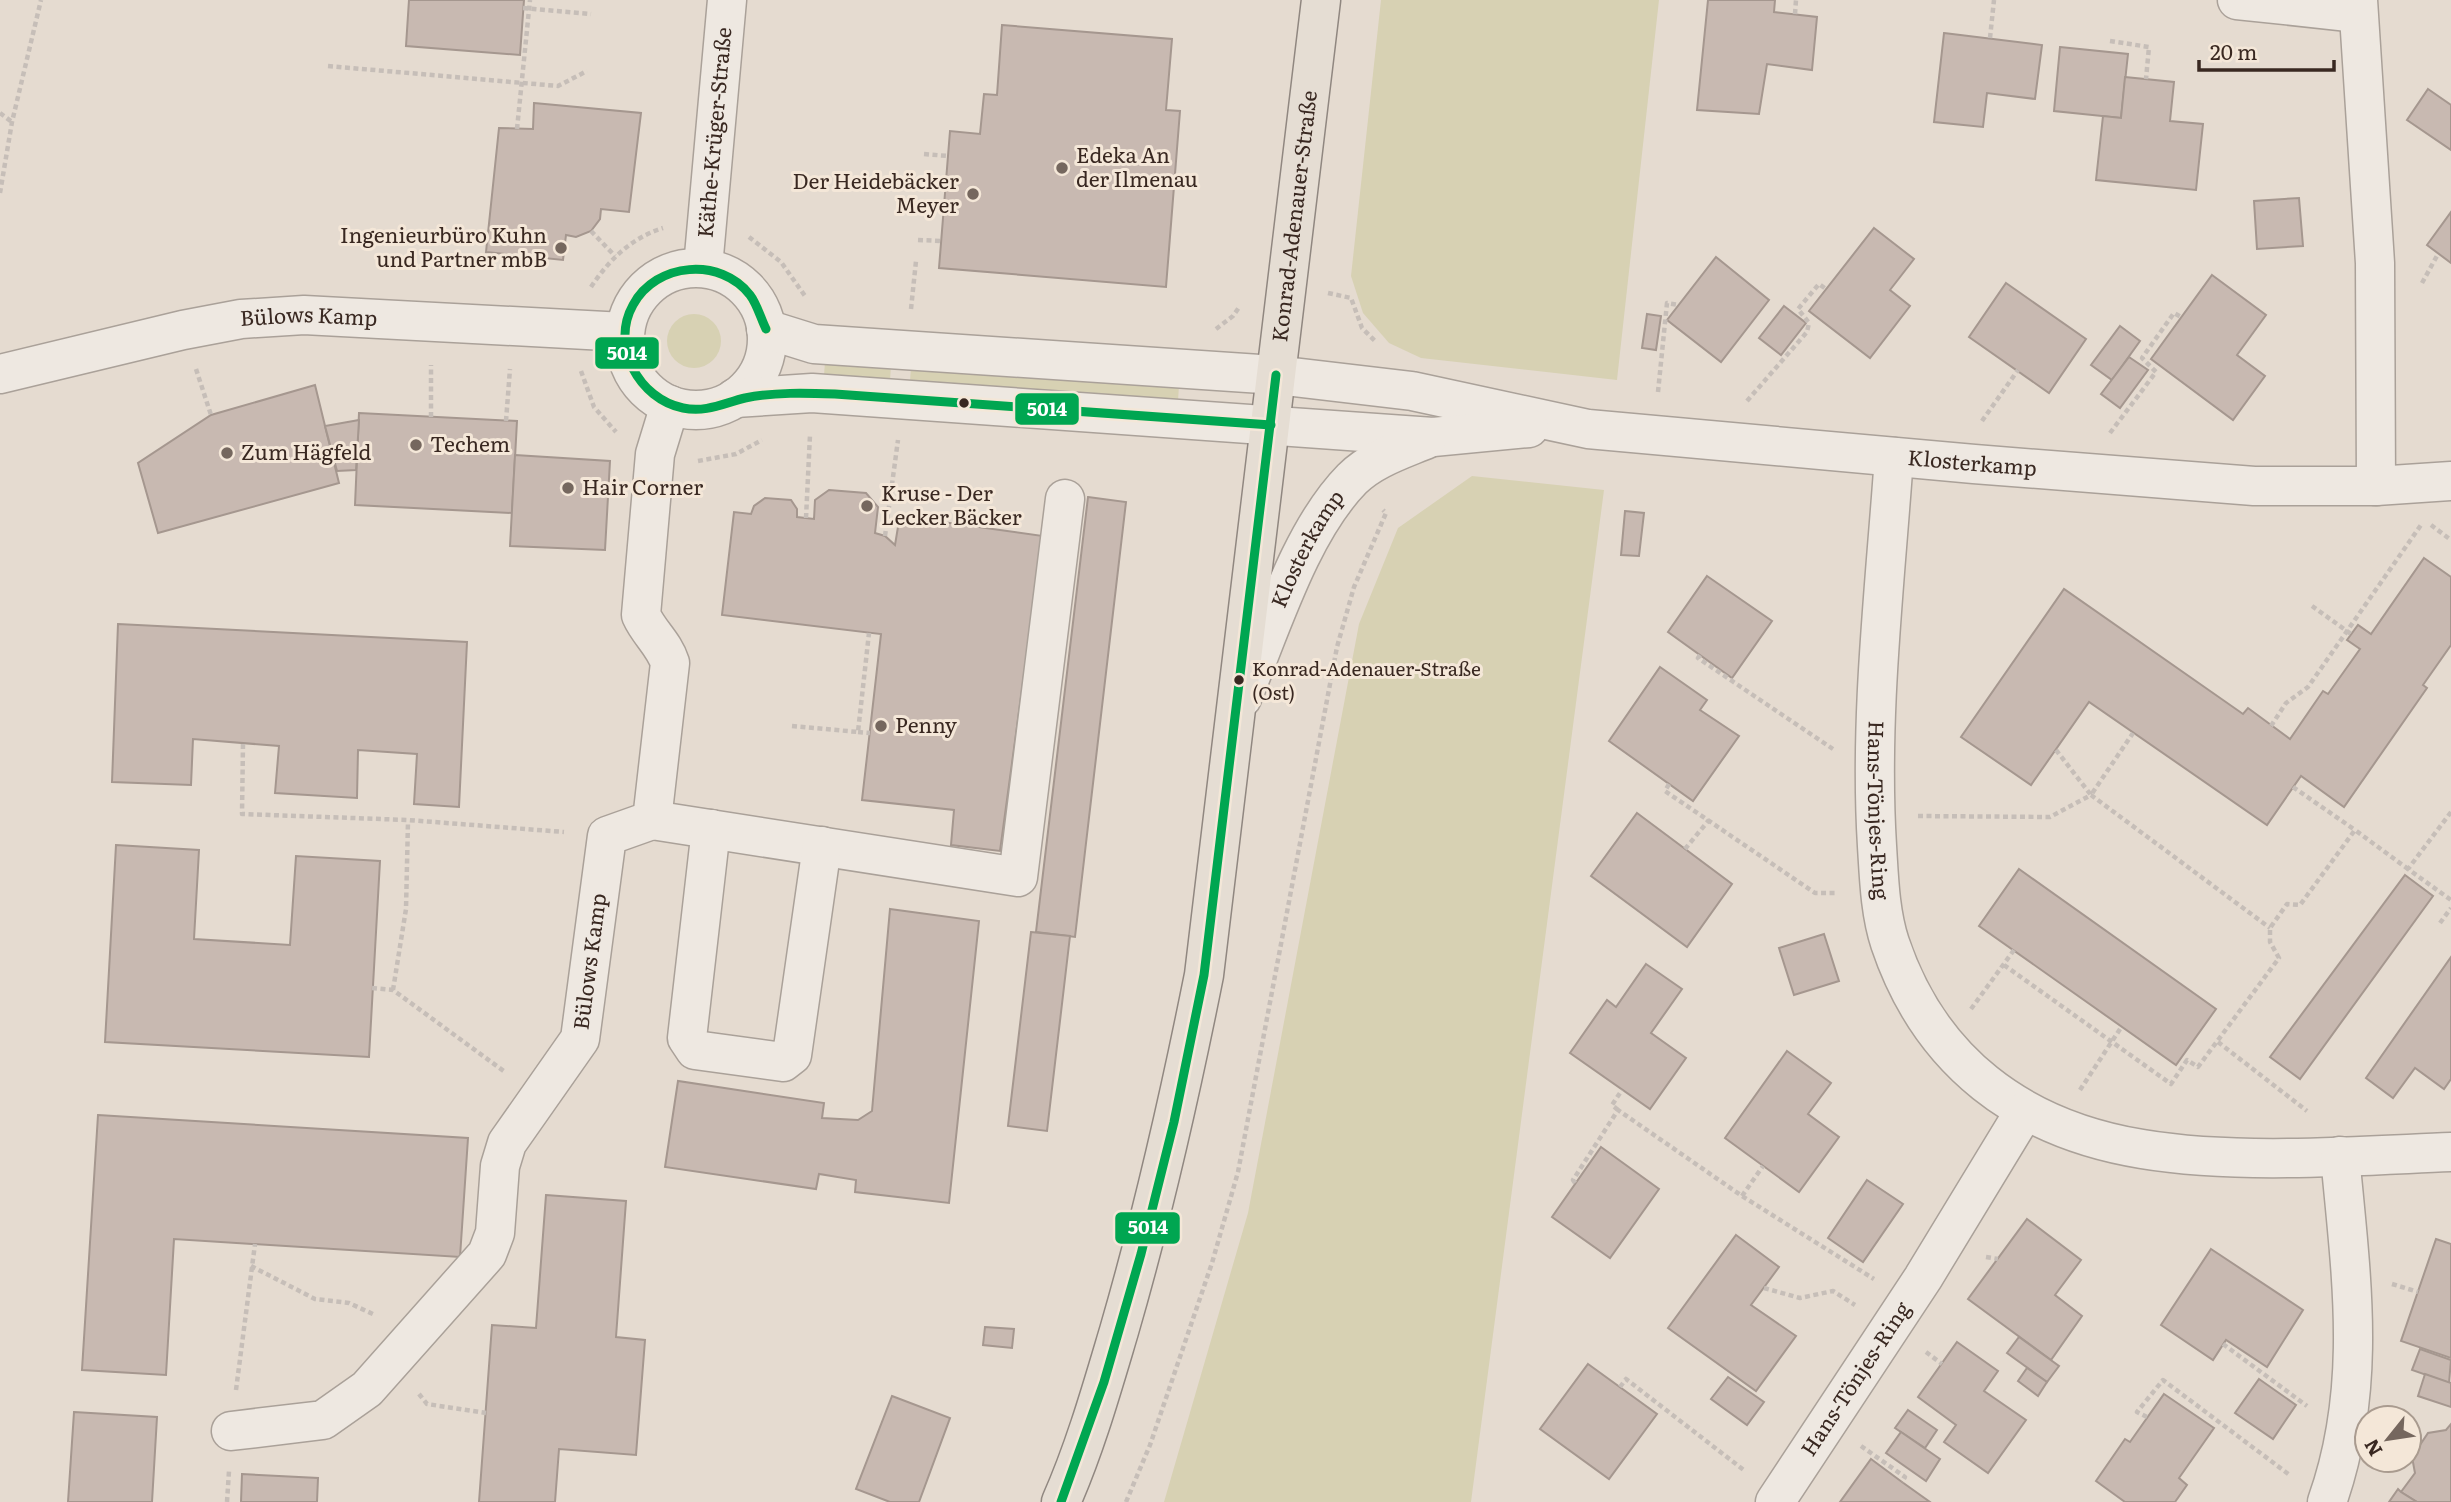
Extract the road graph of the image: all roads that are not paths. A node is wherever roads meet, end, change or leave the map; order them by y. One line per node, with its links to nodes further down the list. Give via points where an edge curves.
1 (727, 0): 5 (street, Käthe-Krüger-Straße)
2 (1321, 0): 9 (main road, Konrad-Adenauer-Straße)
3 (2237, 0): 4 (street)
4 (2358, 6): 17 (street, via 2375,263)
5 (703, 267): 6 (street, via 746,287 760,306); 7 (street, via 660,276 642,291 630,310)
6 (766, 329): 9 (street, via 814,344); 10 (street, via 761,368)
7 (625, 332): 8 (street, Bülows Kamp, via 304,315 241,319); 11 (street, via 634,376 650,394)
8 (0, 374)
9 (1276, 375): 12 (main road, Konrad-Adenauer-Straße); 13 (street, Klosterkamp, via 1412,391)
10 (735, 398): 11 (street, via 704,410); 12 (street, via 812,393)
11 (670, 405): 20 (street, via 655,454 641,615 670,663)
12 (1271, 425): 14 (street, Klosterkamp); 19 (main road, Konrad-Adenauer-Straße)
13 (1569, 425): 14 (street, Klosterkamp); 15 (street, Klosterkamp)
14 (1433, 437): 19 (street, Klosterkamp, via 1386,456 1353,478 1323,514)
15 (1894, 457): 17 (street, Klosterkamp, via 2254,486); 23 (street, Hans-Tönjes-Ring, via 1874,754 1881,894 1889,942 1912,994 1945,1045 1979,1081)
16 (2451, 481): 17 (street, Klosterkamp)
17 (2376, 486)
18 (1065, 499): 22 (street, via 1018,877)
19 (1237, 709): 28 (main road, Konrad-Adenauer-Straße, via 1204,975 1174,1122 1104,1382)
20 (652, 820): 21 (street); 26 (street, Bülows Kamp, via 607,836 580,1039 507,1143 500,1166 495,1233 487,1254 367,1389 323,1420)
21 (711, 829): 22 (street); 22 (street, via 687,1038 695,1050 783,1062 792,1055)
22 (822, 846)
23 (2040, 1118): 25 (street, Hans-Tönjes-Ring, via 2141,1149 2212,1155); 27 (street, Hans-Tönjes-Ring, via 1900,1314)
24 (2451, 1152): 25 (street, Hans-Tönjes-Ring)
25 (2340, 1156): 29 (street, via 2354,1344 2346,1436)
26 (231, 1431)
27 (1776, 1500)
28 (1061, 1502)
29 (2327, 1502)

